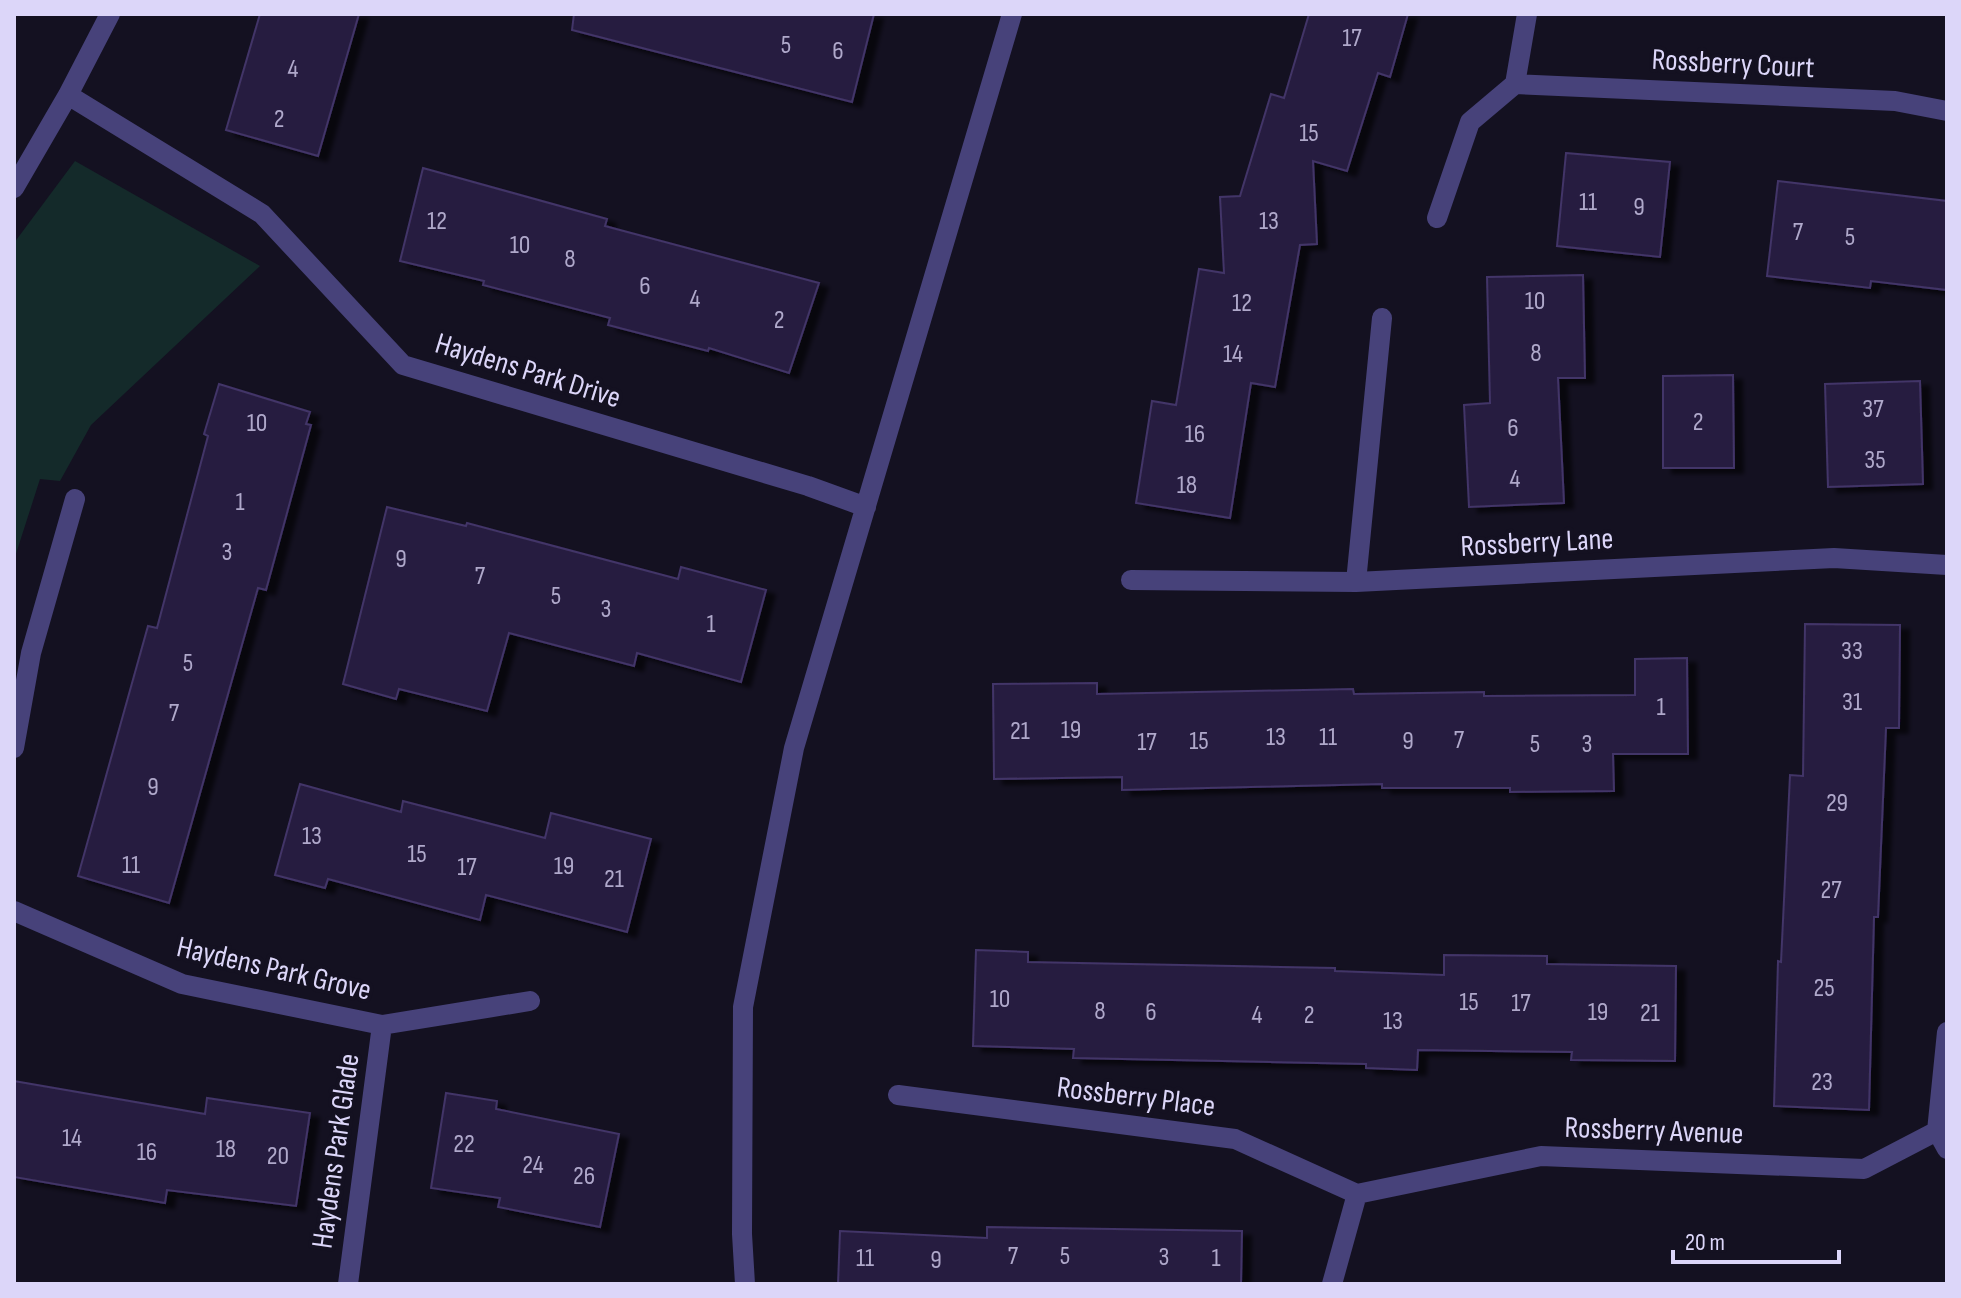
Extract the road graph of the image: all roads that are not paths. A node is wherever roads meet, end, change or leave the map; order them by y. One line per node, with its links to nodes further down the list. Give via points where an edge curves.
1 (110, 14): 5 (street)
2 (1012, 14): 11 (street)
3 (1527, 14): 4 (street)
4 (1515, 84): 6 (street, Rossberry Court, via 1895,101); 8 (street, via 1470,122)
5 (68, 95): 7 (street); 11 (street, Haydens Park Drive, via 262,214 403,365)
6 (1947, 111)
7 (14, 188)
8 (1437, 218)
9 (1382, 318): 14 (street)
10 (75, 499): 15 (street, via 31,653)
11 (866, 507): 24 (street, via 794,748 743,1007)
12 (1947, 565): 14 (street, Rossberry Lane, via 1834,558)
13 (1131, 580): 14 (street, Rossberry Lane)
14 (1356, 582)
15 (14, 748)
16 (14, 911): 18 (street, Haydens Park Grove, via 182,984)
17 (530, 1001): 18 (street, Haydens Park Grove)
18 (382, 1025): 23 (street, Haydens Park Glade)
19 (1947, 1032): 21 (street, Rossberry Avenue)
20 (898, 1095): 22 (street, Rossberry Place, via 1235,1139)
21 (1942, 1140): 22 (street, Rossberry Avenue, via 1864,1169 1541,1156)
22 (1357, 1194): 25 (street)
23 (348, 1284)
24 (745, 1284)
25 (1332, 1284)

